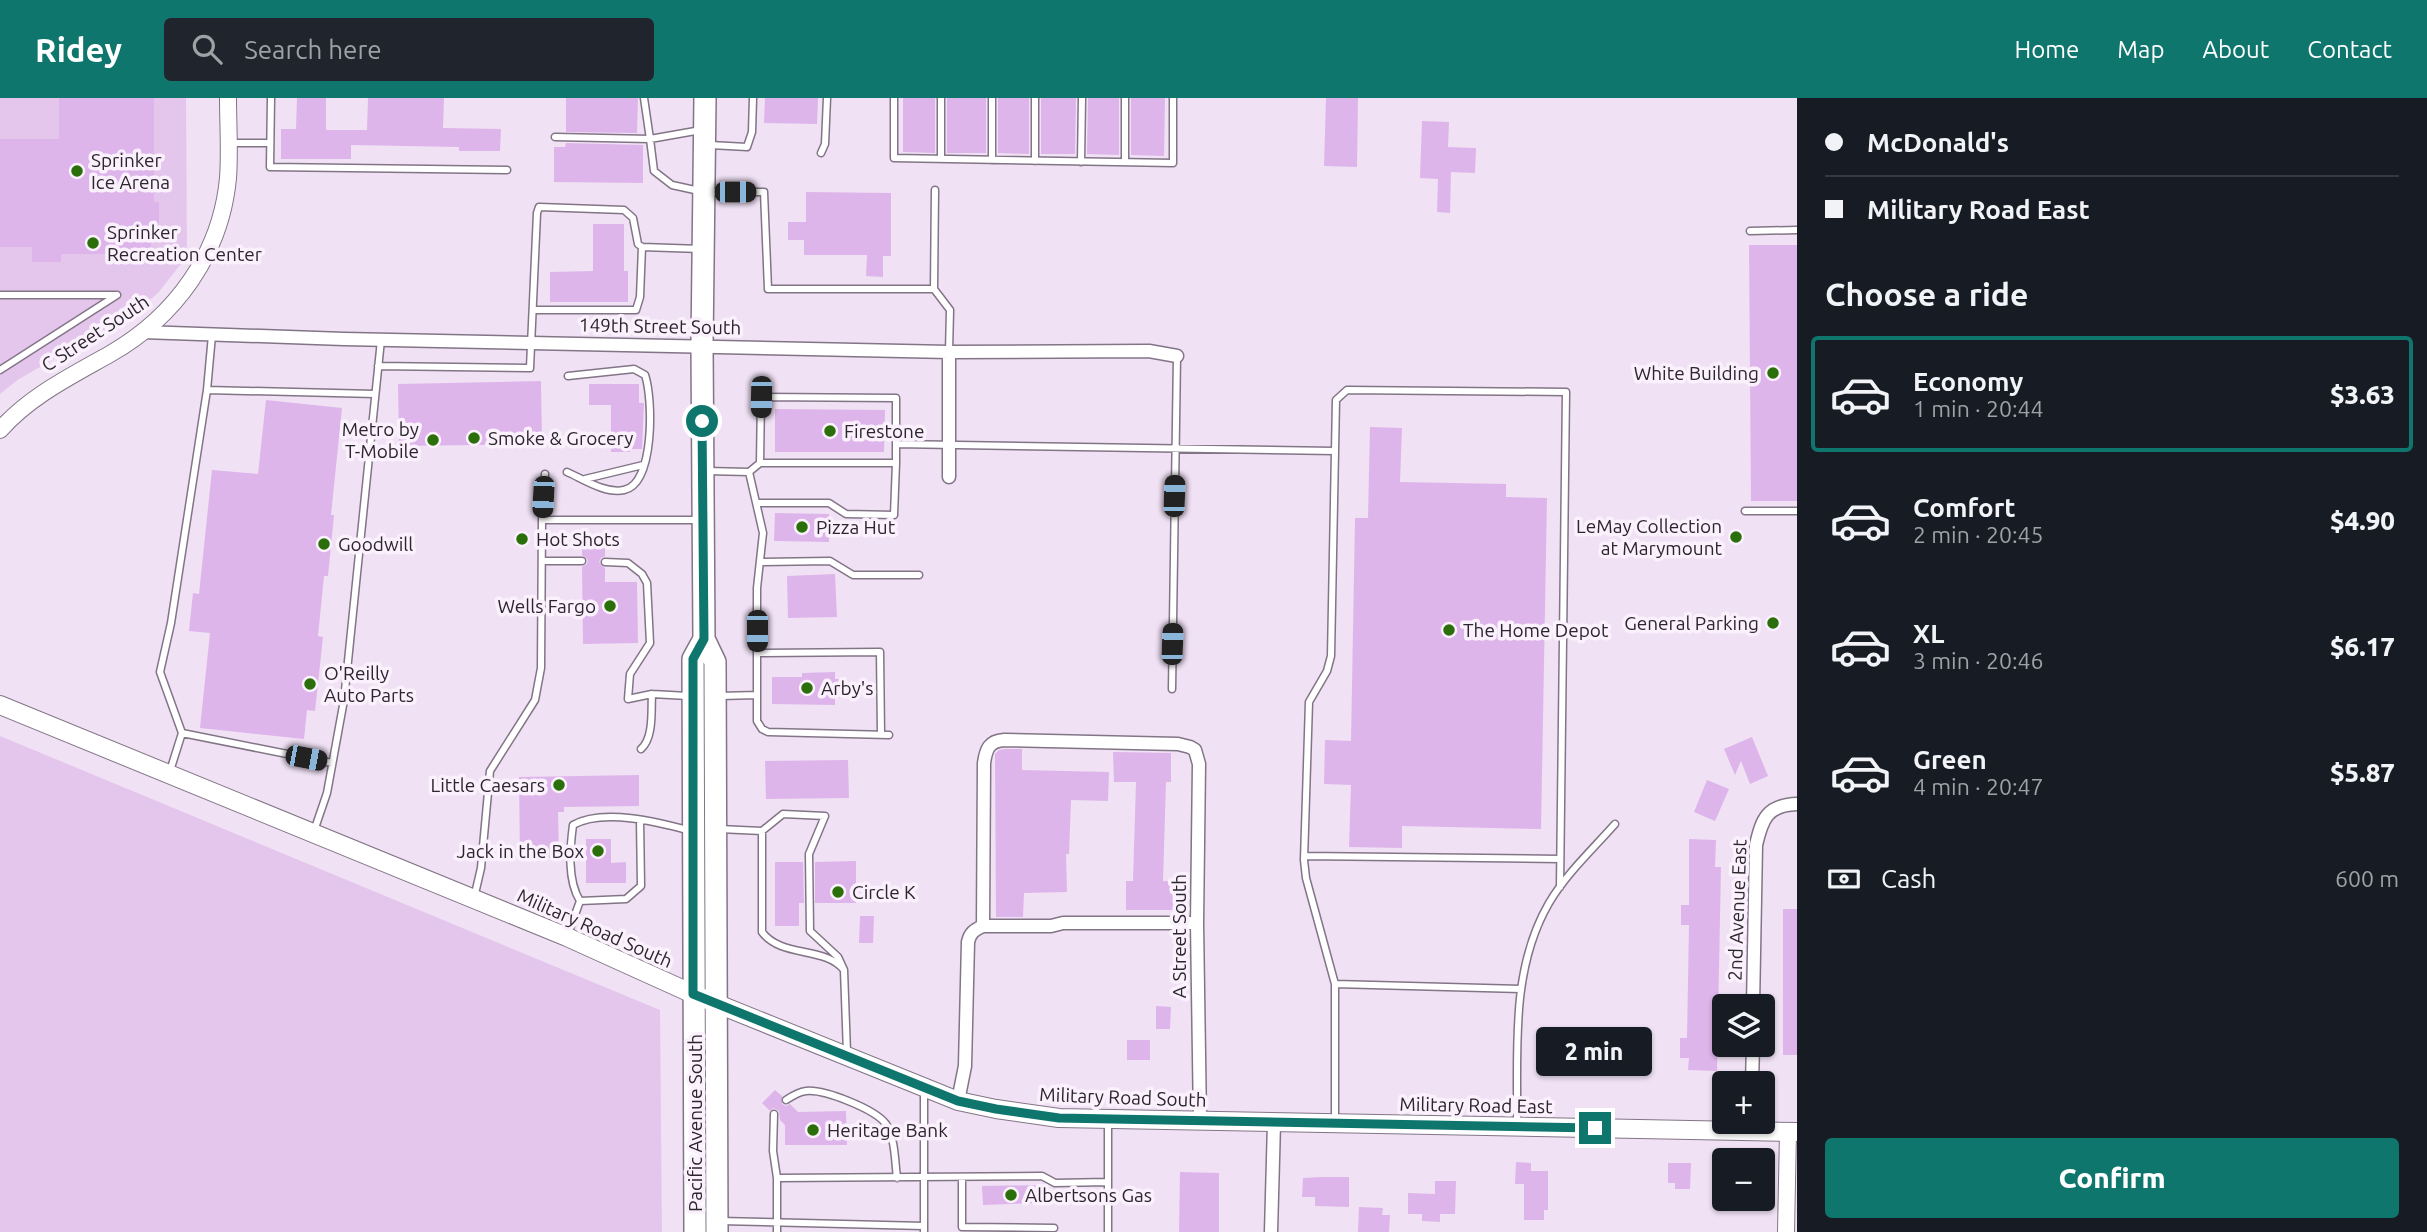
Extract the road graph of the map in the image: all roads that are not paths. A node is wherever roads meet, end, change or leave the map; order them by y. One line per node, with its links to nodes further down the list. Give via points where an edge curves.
1 (228, 98): 17 (street, C Street South)
2 (271, 98): 18 (lane)
3 (644, 98): 16 (lane)
4 (705, 98): 15 (main road, Pacific Avenue South)
5 (753, 98): 15 (lane, via 747,147)
6 (827, 98): 19 (lane)
7 (894, 98): 20 (lane, via 894,158)
8 (941, 98): 20 (lane)
9 (992, 98): 21 (lane)
10 (1035, 98): 22 (lane)
11 (1082, 98): 23 (lane)
12 (1125, 98): 24 (lane)
13 (1172, 98): 24 (lane, via 1172,163)
14 (555, 137): 16 (lane)
15 (705, 137): 16 (lane); 27 (main road, Pacific Avenue South)
16 (650, 139): 27 (lane, via 654,171 672,185)
17 (229, 143): 18 (lane); 35 (street, C Street South, via 224,203 207,255 180,297)
18 (271, 143): 25 (lane, via 270,167)
19 (821, 153)
20 (941, 159): 21 (lane)
21 (992, 160): 22 (lane)
22 (1035, 161): 23 (lane)
23 (1081, 162): 24 (lane)
24 (1125, 162)
25 (507, 170)
26 (935, 190): 32 (lane)
27 (704, 192): 31 (main road, Pacific Avenue South); 32 (lane, via 764,192 768,289)
28 (1797, 230): 29 (lane)
29 (1750, 231)
30 (642, 247): 31 (lane); 34 (lane, via 636,310); 34 (lane, via 633,218 624,210 539,207)
31 (703, 249): 39 (main road, Pacific Avenue South)
32 (934, 289): 40 (lane, via 950,310)
33 (0, 295): 43 (lane, via 117,295)
34 (533, 310): 38 (lane)
35 (142, 332): 36 (street, 149th Street South); 47 (street, C Street South, via 35,398)
36 (212, 335): 37 (street, 149th Street South); 45 (lane)
37 (381, 340): 38 (street, 149th Street South); 42 (lane)
38 (531, 342): 39 (street, 149th Street South); 42 (lane, via 530,368)
39 (702, 345): 40 (street, 149th Street South); 55 (main road, Pacific Avenue South)
40 (948, 352): 41 (street, 149th Street South, via 1149,351); 49 (street)
41 (1177, 356): 50 (lane)
42 (379, 366): 46 (lane)
43 (0, 370)
44 (568, 376): 54 (lane, via 634,369 645,375 650,441)
45 (207, 390): 46 (lane); 79 (lane, via 160,672)
46 (375, 394): 81 (lane, via 344,700)
47 (0, 429)
48 (896, 444): 49 (lane); 52 (lane, via 896,398 761,397); 53 (lane)
49 (948, 446): 50 (lane); 59 (street)
50 (1176, 449): 51 (lane); 73 (lane)
51 (1335, 450): 90 (lane, via 1331,656 1309,702); 91 (lane, via 1336,400 1347,390 1566,392)
52 (760, 463): 53 (lane); 57 (lane)
53 (896, 463): 61 (lane, via 894,515 846,514 829,503)
54 (643, 465): 60 (lane); 60 (lane, via 637,482 628,490 617,491)
55 (702, 471): 57 (lane); 65 (main road, Pacific Avenue South)
56 (567, 472): 60 (lane)
57 (749, 472): 61 (lane)
58 (545, 474): 64 (lane)
59 (948, 477)
60 (583, 479)
61 (757, 503): 69 (lane, via 763,533)
62 (1745, 511): 63 (lane)
63 (1797, 511)
64 (542, 520): 65 (lane); 66 (lane)
65 (702, 520): 71 (main road, Pacific Avenue South)
66 (542, 561): 67 (lane); 93 (lane, via 541,668 535,700 490,772)
67 (582, 561)
68 (605, 562): 74 (lane, via 628,563 648,583 650,643 631,670 628,699)
69 (760, 562): 70 (lane, via 830,561 853,575); 72 (lane)
70 (919, 575)
71 (704, 639): 76 (main road, Pacific Avenue South, via 693,659); 77 (main road, Pacific Avenue South, via 715,662)
72 (757, 653): 75 (lane); 75 (lane, via 880,652 885,735 768,732 757,721)
73 (1172, 689)
74 (652, 694): 76 (lane); 80 (lane, via 649,731)
75 (757, 695): 77 (lane)
76 (693, 696): 88 (main road, Pacific Avenue South)
77 (714, 697): 86 (main road, Pacific Avenue South)
78 (0, 705): 82 (main road, Military Road South)
79 (182, 733): 81 (lane); 82 (lane)
80 (641, 749)
81 (332, 763): 89 (lane)
82 (169, 775): 89 (main road, Military Road South)
83 (1797, 804): 102 (street, 2nd Avenue East, via 1778,807 1765,816 1756,845)
84 (640, 820): 88 (lane); 94 (lane, via 641,886 626,900); 94 (lane, via 585,818 573,825 573,890)
85 (1615, 824): 92 (lane)
86 (715, 829): 87 (lane); 103 (main road, Pacific Avenue South)
87 (762, 831): 98 (lane, via 763,934 778,945 836,962); 98 (lane, via 783,814 825,816 809,854 810,931 838,957)
88 (692, 832): 101 (main road, Pacific Avenue South)
89 (313, 833): 93 (main road, Military Road South)
90 (1304, 856): 91 (lane); 99 (lane)
91 (1560, 859): 92 (lane)
92 (1560, 887): 100 (lane, via 1536,930)
93 (474, 899): 97 (main road, Military Road South)
94 (580, 901): 97 (lane)
95 (1197, 923): 96 (street); 96 (street, A Street South, via 1199,764 1195,750 1147,742 1004,740 989,745 985,763); 110 (street, A Street South)
96 (983, 926): 107 (street, via 970,934 968,942 965,1066)
97 (567, 937): 101 (main road, Military Road South)
98 (844, 971): 104 (lane)
99 (1335, 984): 100 (lane); 112 (lane)
100 (1521, 989): 114 (lane)
101 (693, 994): 103 (main road, Military Road South); 125 (main road, Pacific Avenue South)
102 (1753, 994)
103 (715, 1003): 104 (main road, Military Road South); 122 (main road, Pacific Avenue South)
104 (847, 1055): 105 (main road, Military Road South)
105 (924, 1089): 107 (main road, Military Road South); 118 (lane)
106 (786, 1100): 117 (lane, via 797,1093 819,1091 879,1117 889,1132)
107 (958, 1101): 109 (main road, Military Road South, via 1059,1118)
108 (774, 1114): 116 (lane)
109 (1108, 1119): 110 (main road, Military Road South); 120 (lane)
110 (1200, 1122): 111 (main road, Military Road South)
111 (1273, 1123): 112 (main road, Military Road East); 128 (street)
112 (1335, 1124): 114 (main road, Military Road East)
113 (1712, 1126): 114 (main road, Military Road East)
114 (1517, 1127)
115 (1792, 1132): 129 (street, Military Road East)
116 (777, 1178): 117 (lane); 121 (lane)
117 (897, 1178): 118 (lane)
118 (924, 1178): 119 (lane); 124 (lane)
119 (962, 1178): 120 (lane, via 1042,1176 1055,1183); 123 (lane, via 962,1227)
120 (1108, 1182): 127 (lane)
121 (777, 1223): 122 (lane); 124 (lane); 126 (lane)
122 (717, 1226)
123 (1054, 1228)
124 (924, 1229)
125 (695, 1232)
126 (777, 1232)
127 (1108, 1232)
128 (1271, 1232)
129 (1786, 1232)

